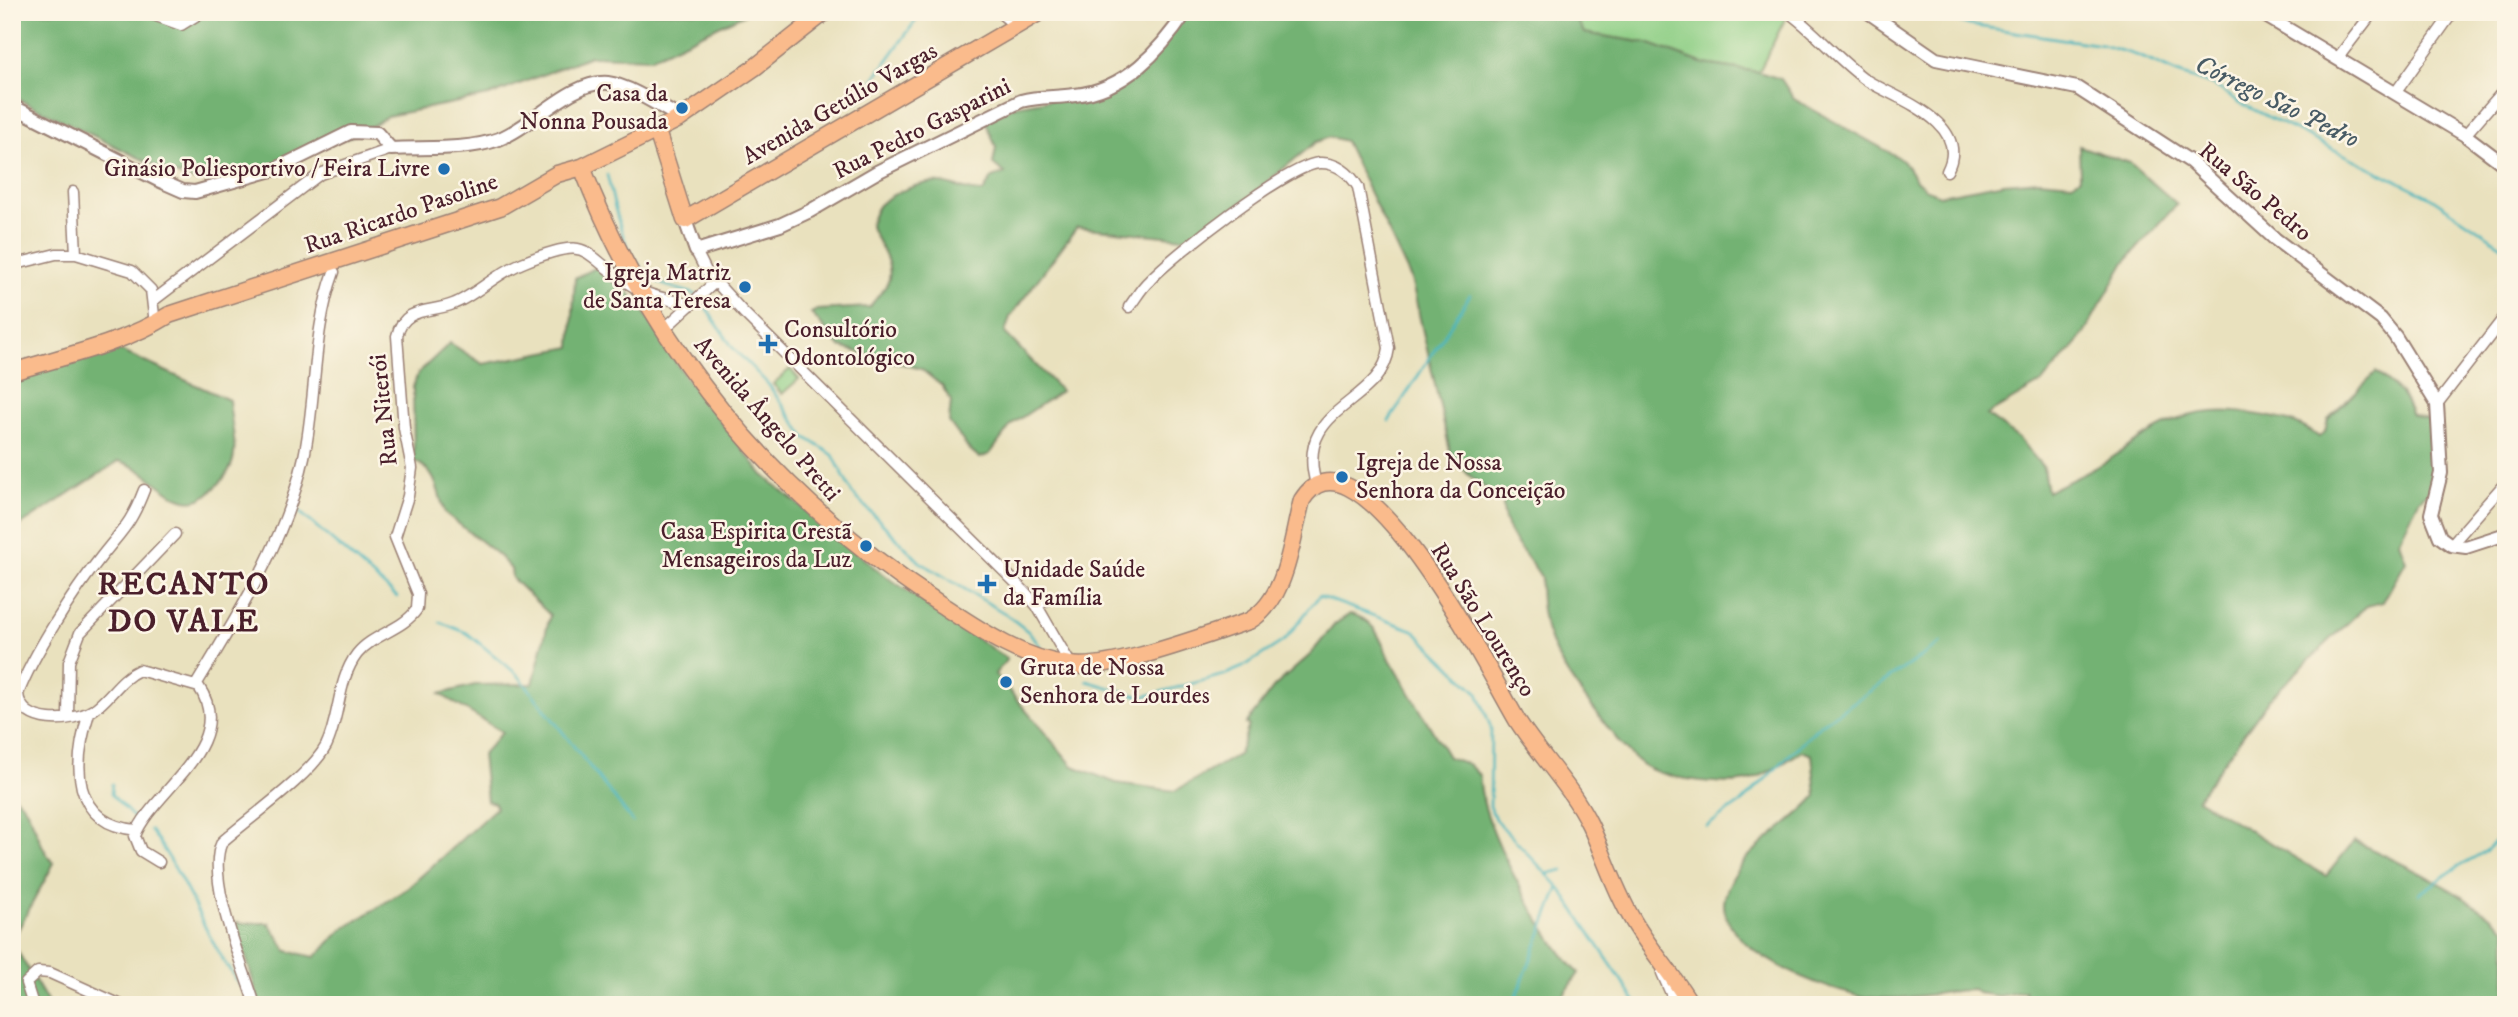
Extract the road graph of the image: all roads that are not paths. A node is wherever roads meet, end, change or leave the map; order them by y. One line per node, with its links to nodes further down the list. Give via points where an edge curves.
1 (145, 12): 2 (street, via 177,25 187,24)
2 (202, 12)
3 (825, 12): 17 (main road)
4 (999, 12): 12 (street)
5 (1040, 12): 12 (main road, Avenida Getúlio Vargas)
6 (1186, 12): 26 (street, Rua Pedro Gasparini, via 1140,66 1106,88 1021,101 877,172 802,215)
7 (1788, 12): 23 (street, via 1867,80 1932,117 1949,143)
8 (1868, 12): 39 (street, Rua São Pedro, via 1936,59 2077,88 2191,162 2274,239 2381,319)
9 (2374, 12): 13 (street)
10 (2454, 12): 15 (street)
11 (2267, 14): 13 (street)
12 (1017, 27): 25 (main road, Avenida Getúlio Vargas)
13 (2337, 59): 15 (street)
14 (2506, 88): 19 (street)
15 (2396, 92): 19 (street)
16 (12, 106): 20 (street, via 183,191 214,188 276,169 351,132 377,133)
17 (681, 118): 18 (main road); 20 (street, via 614,84 597,84 567,96 500,139 474,145)
18 (657, 131): 22 (main road); 25 (main road)
19 (2465, 135): 21 (street)
20 (391, 149): 33 (street, via 309,181)
21 (2506, 166)
22 (582, 167): 29 (main road, Rua Ricardo Pasoline, via 504,216); 31 (main road, Avenida Ângelo Pretti); 36 (main road, Rua Ricardo Pasoline, via 557,174 492,210)
23 (1947, 171)
24 (73, 192): 27 (street)
25 (685, 220): 26 (street)
26 (696, 251): 30 (street)
27 (76, 254): 28 (street); 33 (street, via 132,271 147,282)
28 (12, 265)
29 (334, 272): 36 (main road, Rua Ricardo Pasoline, via 173,324); 49 (street, via 315,353 303,461 270,556)
30 (715, 282): 32 (street); 47 (street)
31 (638, 290): 32 (street); 37 (main road, Avenida Ângelo Pretti); 57 (street, Rua Niterói, via 582,248 558,249 501,272 453,304 417,311 402,323 397,336 412,468 395,537 418,594 417,610 407,621 369,642 352,661 326,746 318,757 222,842 217,879)
32 (696, 299): 37 (street)
33 (154, 300): 36 (street)
34 (1129, 307): 41 (street, via 1171,261 1284,176 1319,163 1343,170 1353,179 1388,335 1388,355 1366,386 1317,435 1310,463)
35 (2506, 315): 39 (street)
36 (155, 324): 38 (main road)
37 (662, 331): 48 (main road, Avenida Ângelo Pretti, via 740,430 829,523 984,632 1047,661)
38 (12, 372)
39 (2437, 404): 45 (street, Rua São Pedro, via 2441,473 2431,514 2437,533)
40 (2506, 482): 45 (street)
41 (1316, 484): 48 (main road, via 1302,500 1277,594 1260,615 1104,664); 54 (main road, Rua São Lourenço, via 1341,483 1365,497 1381,510 1432,574 1518,722 1579,806)
42 (144, 490): 51 (street, via 130,525 95,566 22,684 19,701 31,714 49,719)
43 (175, 534): 51 (street, via 80,633 69,662)
44 (2506, 534): 45 (street, via 2466,547)
45 (2451, 545)
46 (1051, 597): 47 (street)
47 (1037, 606): 48 (street)
48 (1072, 666)
49 (196, 685): 50 (street, via 139,670); 52 (street, via 203,693 208,716 199,749)
50 (89, 713): 51 (street); 52 (street, via 80,740 80,783 87,804 119,829)
51 (68, 716)
52 (137, 830): 53 (street, via 137,846)
53 (159, 862)
54 (1649, 948): 58 (street); 59 (main road, Rua São Lourenço)
55 (33, 1005): 56 (street, via 26,983 38,972 50,973)
56 (121, 1005)
57 (255, 1005)
58 (1676, 1005)
59 (1691, 1005)

